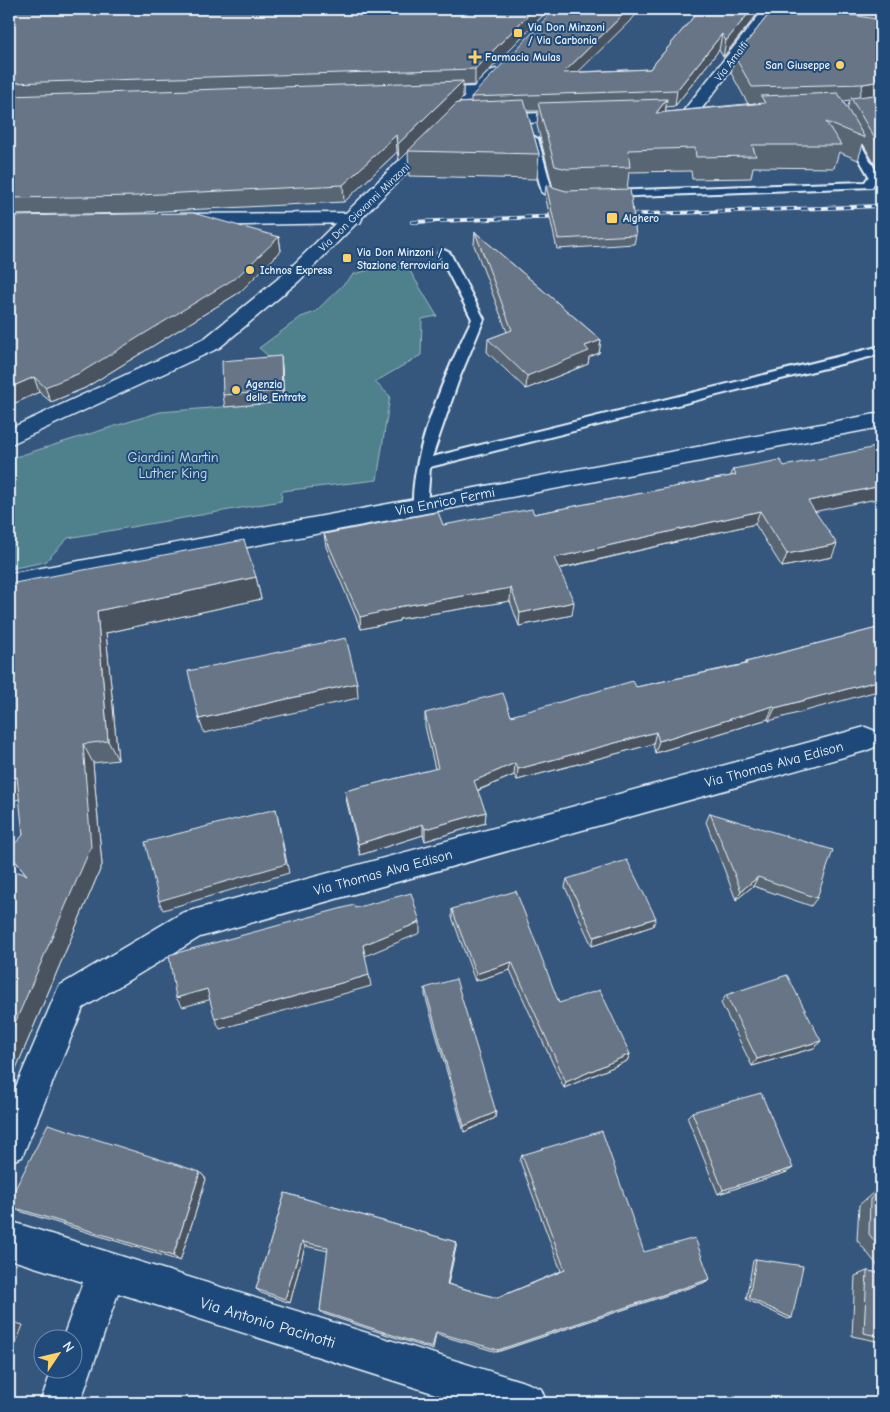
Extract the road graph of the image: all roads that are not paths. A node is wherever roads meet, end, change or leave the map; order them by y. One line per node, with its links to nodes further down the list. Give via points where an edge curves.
1 (769, 9): 2 (street); 7 (street, Via Amalfi)
2 (789, 13)
3 (506, 63): 4 (street, Via Don Giovanni Minzoni)
4 (480, 92): 5 (street); 11 (street, Via Don Giovanni Minzoni)
5 (405, 94)
6 (710, 112): 7 (street)
7 (690, 113): 8 (street)
8 (671, 114)
9 (585, 116): 10 (street)
10 (528, 118): 11 (street); 14 (lane, via 547,192)
11 (450, 121): 15 (street, Via Don Giovanni Minzoni)
12 (844, 125): 13 (lane, via 874,176 868,184)
13 (594, 195)
14 (575, 196)
15 (353, 219): 16 (street); 20 (street, Via Don Giovanni Minzoni, via 292,277 212,343)
16 (165, 220)
17 (444, 253): 21 (lane, via 478,319 460,356)
18 (881, 350): 21 (lane)
19 (881, 420): 22 (street, Via Enrico Fermi)
20 (9, 438)
21 (423, 464): 22 (lane)
22 (420, 506): 23 (street, Via Enrico Fermi)
23 (9, 583)
24 (865, 739): 25 (street, Via Thomas Alva Edison, via 193,924 71,997)
25 (9, 1144)
26 (9, 1240): 27 (street, Via Antonio Pacinotti)
27 (106, 1272): 28 (street); 31 (street, Via Antonio Pacinotti)
28 (82, 1340)
29 (68, 1380): 30 (street)
30 (60, 1403)
31 (527, 1403)

